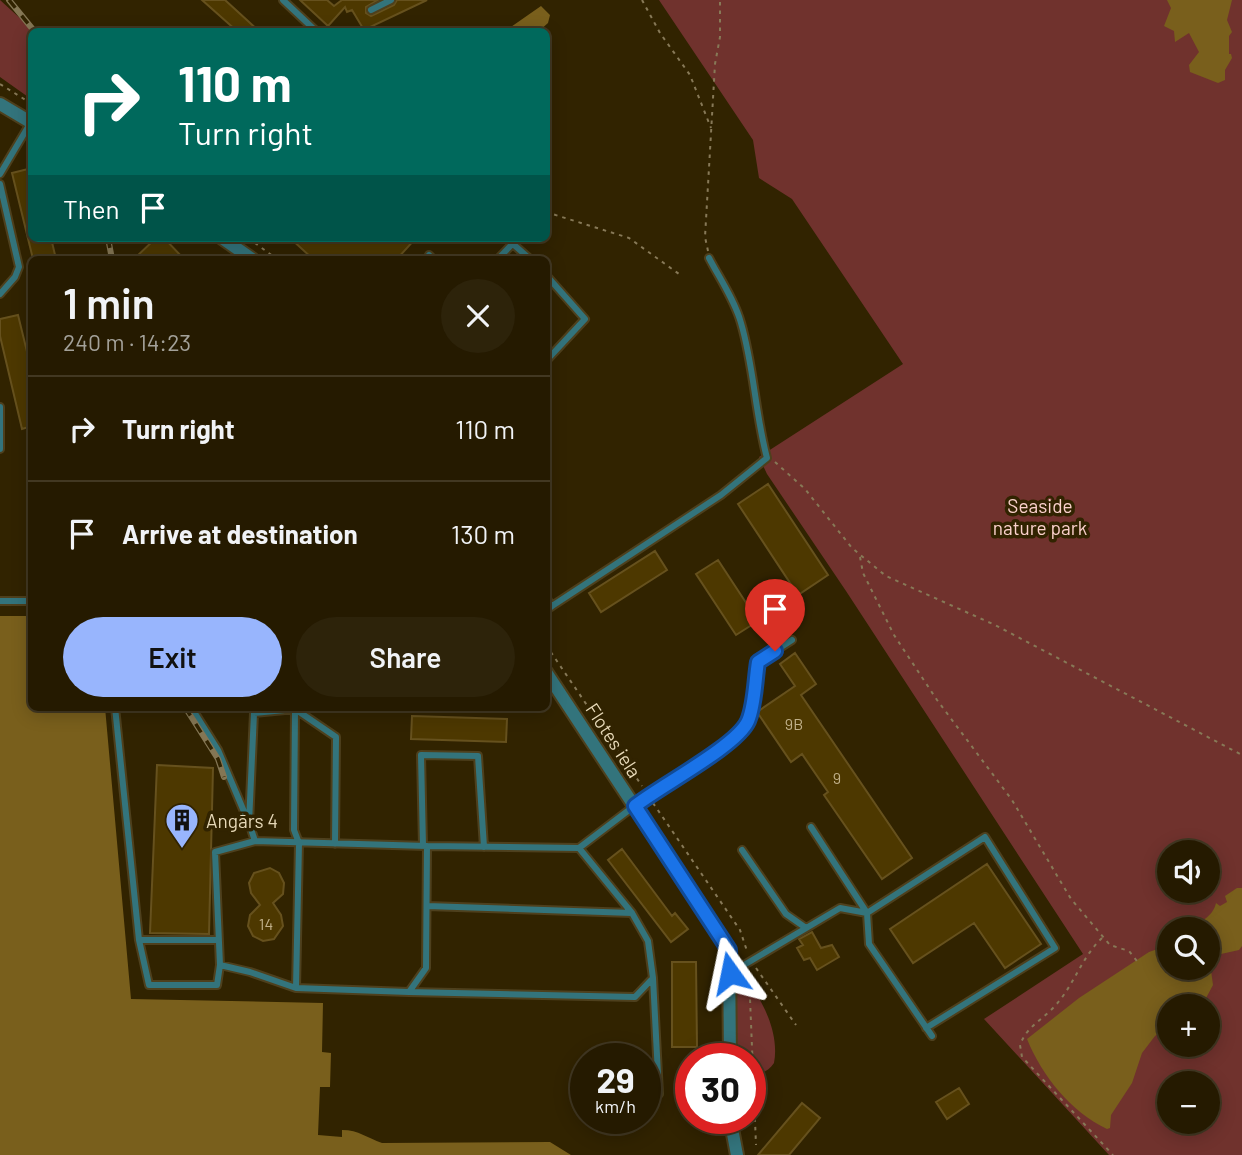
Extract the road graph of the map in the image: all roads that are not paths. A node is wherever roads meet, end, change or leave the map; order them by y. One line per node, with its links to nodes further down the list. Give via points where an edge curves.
1 (283, 0): 4 (lane)
2 (391, 0): 3 (lane)
3 (371, 10)
4 (313, 28)
5 (0, 104): 6 (street)
6 (28, 120)
7 (28, 127): 8 (lane)
8 (0, 174)
9 (0, 184): 18 (lane, via 19,267)
10 (228, 242): 13 (street)
11 (514, 242): 14 (lane)
12 (516, 242): 15 (lane)
13 (249, 256)
14 (501, 256)
15 (528, 256)
16 (709, 258): 24 (lane, via 740,319 767,458 721,495)
17 (550, 280): 19 (lane, via 585,319)
18 (0, 294)
19 (550, 357)
20 (0, 407): 21 (lane)
21 (0, 449)
22 (0, 601): 23 (lane)
23 (28, 601)
24 (550, 608)
25 (792, 640): 32 (lane, via 758,662 748,722 722,748)
26 (550, 678): 32 (street, Flotes iela)
27 (115, 711): 46 (lane)
28 (194, 711): 33 (lane, via 218,750)
29 (274, 711): 33 (lane, via 254,713)
30 (295, 711): 36 (lane, via 295,830)
31 (298, 711): 37 (lane, via 336,737)
32 (635, 806): 40 (lane); 56 (street, Flotes iela, via 729,950)
33 (249, 823): 35 (lane)
34 (811, 828): 44 (lane)
35 (255, 841): 36 (lane); 47 (lane, via 215,852)
36 (299, 843): 37 (lane); 51 (lane)
37 (335, 844): 38 (lane)
38 (425, 846): 39 (lane); 39 (lane, via 421,755 456,755 478,756); 42 (lane)
39 (484, 847): 40 (lane)
40 (579, 848): 43 (lane)
41 (742, 850): 45 (lane, via 786,914)
42 (427, 906): 43 (lane); 52 (lane, via 425,968)
43 (632, 913): 50 (lane, via 648,941)
44 (867, 913): 45 (lane, via 840,908); 53 (lane, via 869,944); 53 (lane, via 985,836 1055,948)
45 (806, 928): 49 (lane)
46 (139, 940): 47 (lane); 48 (lane, via 149,985 217,985)
47 (218, 940): 48 (lane)
48 (219, 965): 51 (lane)
49 (744, 965)
50 (653, 978): 52 (lane, via 635,997); 55 (lane)
51 (296, 988): 52 (lane)
52 (409, 992)
53 (926, 1028): 54 (lane)
54 (932, 1036)
55 (656, 1043)
56 (730, 1043)
57 (733, 1134): 58 (street)
58 (737, 1155)

